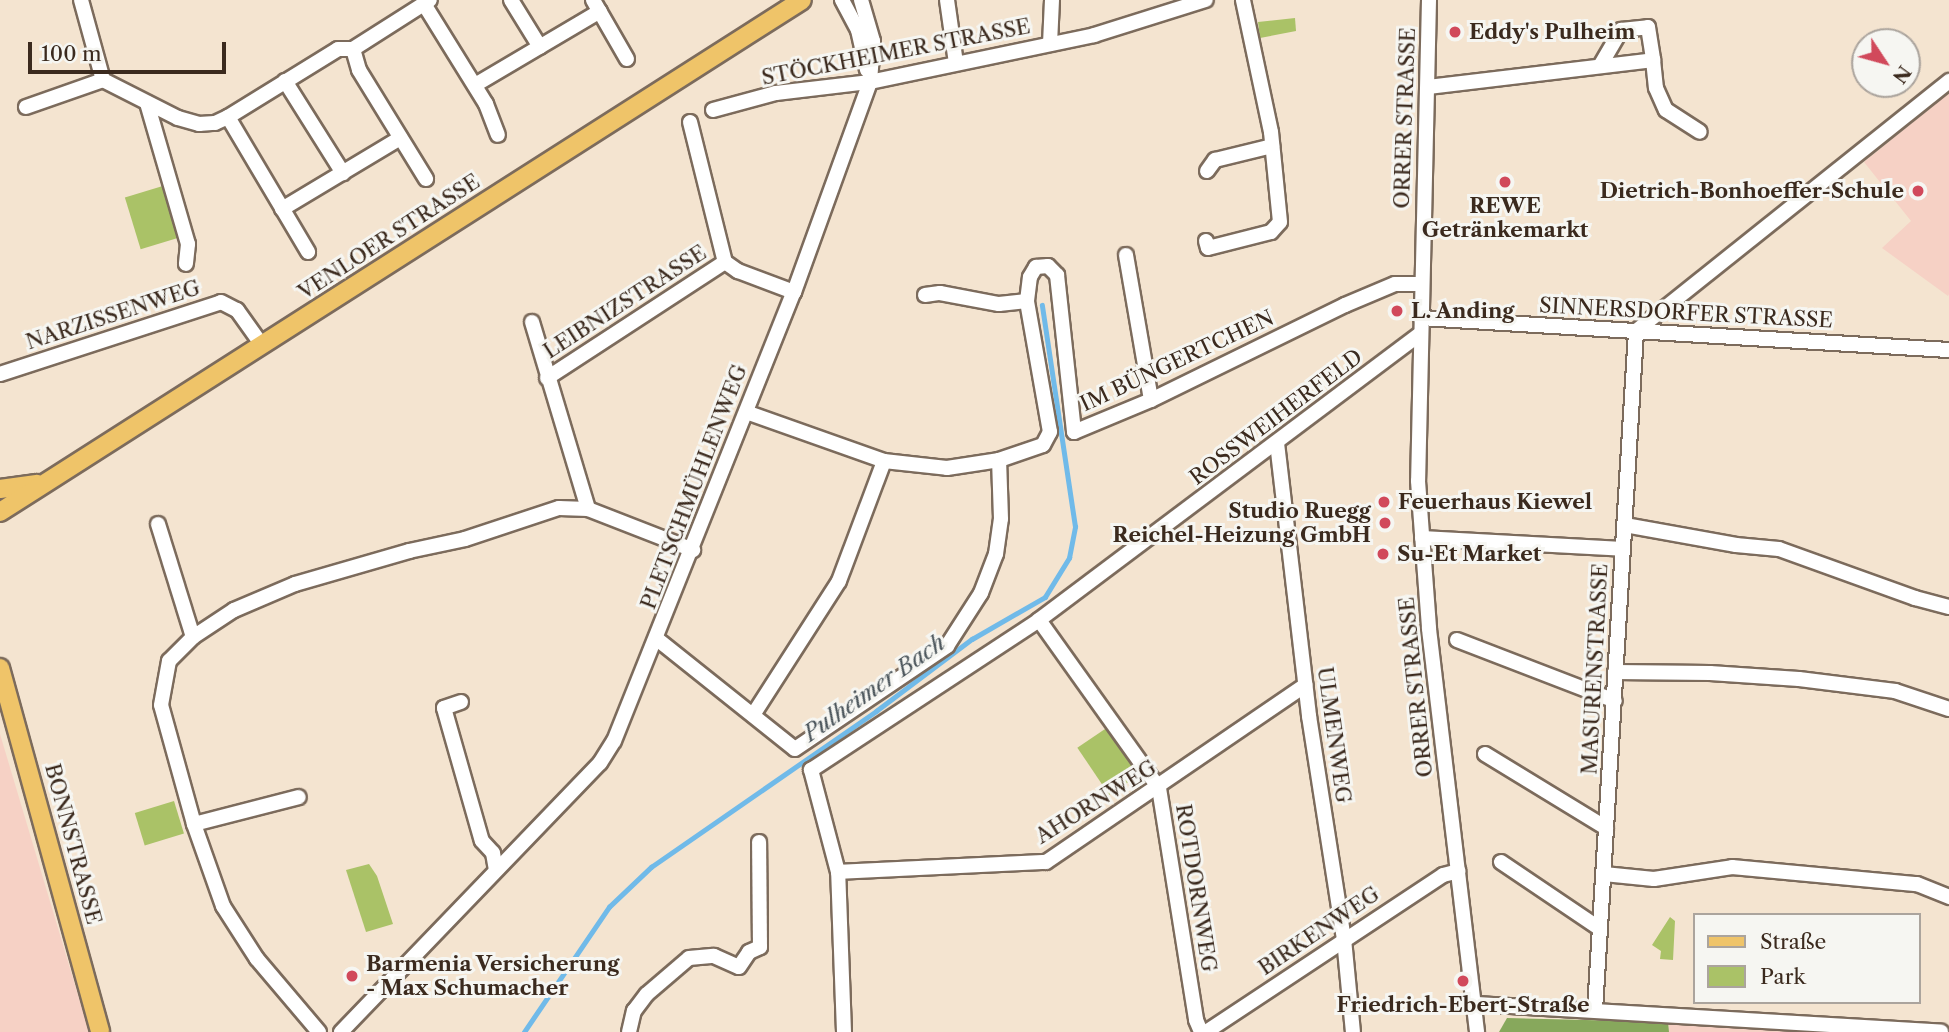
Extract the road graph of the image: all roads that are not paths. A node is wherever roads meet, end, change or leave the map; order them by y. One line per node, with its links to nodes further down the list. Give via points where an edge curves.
1 (81, 0): 20 (street)
2 (511, 0): 14 (street)
3 (802, 0): 52 (main road, VENLOER STRASSE)
4 (842, 0): 23 (street, via 858,30)
5 (861, 0): 23 (street, PLETSCHMÜHLENWEG, via 873,41)
6 (947, 0): 18 (street)
7 (1052, 0): 13 (street)
8 (1206, 0): 13 (street, STÖCKHEIMER STRASSE)
9 (1243, 0): 34 (street)
10 (1429, 0): 25 (street, ORRER STRASSE)
11 (427, 2): 15 (street); 24 (street)
12 (596, 6): 14 (street); 16 (street)
13 (1050, 44): 18 (street, STÖCKHEIMER STRASSE)
14 (540, 47): 24 (street)
15 (353, 49): 21 (street, via 338,49); 33 (street, via 359,70)
16 (627, 59)
17 (1653, 60): 19 (street); 19 (street, via 1648,27 1621,30); 31 (street, via 1656,88 1665,110)
18 (956, 63): 23 (street, STÖCKHEIMER STRASSE)
19 (1600, 66): 25 (street)
20 (103, 80): 26 (street); 27 (street)
21 (285, 81): 29 (street); 36 (street)
22 (1949, 81): 50 (street)
23 (870, 82): 28 (street, STÖCKHEIMER STRASSE, via 776,93); 45 (street, PLETSCHMÜHLENWEG)
24 (475, 85): 32 (street)
25 (1428, 87): 44 (street, ORRER STRASSE)
26 (147, 103): 29 (street, via 199,124); 43 (street, via 188,244)
27 (26, 107)
28 (713, 110)
29 (228, 117): 38 (street)
30 (690, 122): 42 (street)
31 (1700, 132)
32 (498, 135)
33 (400, 138): 36 (street); 37 (street)
34 (1272, 146): 35 (street, via 1215,160); 39 (street, via 1280,222 1271,232 1208,248)
35 (1207, 171)
36 (342, 173): 38 (street)
37 (426, 179)
38 (282, 209): 40 (street)
39 (1206, 241)
40 (308, 252)
41 (1126, 255): 56 (street)
42 (725, 262): 45 (street); 55 (street, LEIBNIZSTRASSE)
43 (186, 264)
44 (1421, 284): 48 (street, ORRER STRASSE); 56 (street, IM BÜNGERTCHEN, via 1395,284 1345,305)
45 (794, 292): 57 (street, PLETSCHMÜHLENWEG)
46 (925, 295): 47 (street, via 940,293 999,304)
47 (1027, 301): 56 (street, IM BÜNGERTCHEN, via 1036,267 1048,266 1057,275 1074,432); 59 (street, IM BÜNGERTCHEN, via 1050,432 1043,445)
48 (1421, 318): 50 (street, SINNERSDORFER STRASSE); 51 (street, ORRER STRASSE)
49 (532, 322): 55 (street, LEIBNIZSTRASSE)
50 (1636, 331): 53 (street, SINNERSDORFER STRASSE); 66 (street, MASURENSTRASSE)
51 (1419, 335): 58 (street, ROSSWEIHERFELD); 67 (street, ORRER STRASSE)
52 (262, 345): 54 (street, NARZISSENWEG, via 237,310 220,302); 61 (main road, VENLOER STRASSE)
53 (1949, 350)
54 (0, 374)
55 (547, 378): 63 (street, LEIBNIZSTRASSE)
56 (1151, 401)
57 (746, 412): 60 (street, IM BÜNGERTCHEN); 69 (street, PLETSCHMÜHLENWEG)
58 (1277, 443): 71 (street, ROSSWEIHERFELD); 77 (street, ULMENWEG)
59 (999, 460): 60 (street, IM BÜNGERTCHEN, via 947,468); 81 (street, via 1001,519 996,554 981,593 947,646 795,749)
60 (884, 461): 81 (street, via 839,581)
61 (47, 482): 62 (main road); 64 (main road, VENLOER STRASSE)
62 (0, 489)
63 (588, 509): 69 (street); 72 (street, via 559,508 296,584 234,610)
64 (0, 512)
65 (158, 524): 72 (street)
66 (1625, 525): 68 (street, MASURENSTRASSE); 70 (street, via 1779,549)
67 (1422, 538): 68 (street); 90 (street, ORRER STRASSE)
68 (1623, 549): 76 (street, MASURENSTRASSE)
69 (693, 550): 73 (street, PLETSCHMÜHLENWEG)
70 (1949, 607)
71 (1039, 620): 83 (street, ROTDORNWEG); 91 (street, ROSSWEIHERFELD, via 811,771)
72 (192, 637): 85 (street, via 169,661 161,705)
73 (657, 639): 81 (street); 89 (street, PLETSCHMÜHLENWEG, via 614,741 600,763)
74 (1457, 640): 78 (street)
75 (0, 668): 98 (main road, BONNSTRASSE)
76 (1615, 673): 78 (street, MASURENSTRASSE); 80 (street, via 1799,678 1895,691)
77 (1305, 685): 83 (street, AHORNWEG); 95 (street, ULMENWEG)
78 (1615, 701): 86 (street, MASURENSTRASSE)
79 (461, 702): 89 (street, via 444,708 482,841 493,853)
80 (1949, 709)
81 (753, 715)
82 (1485, 754): 86 (street)
83 (1159, 788): 91 (street, AHORNWEG, via 1046,862); 103 (street, ROTDORNWEG)
84 (299, 796): 85 (street)
85 (194, 824): 99 (street, via 223,906 264,968)
86 (1606, 828): 92 (street, MASURENSTRASSE)
87 (759, 842): 101 (street, via 760,947 749,952 739,967 714,956 689,958 647,994 634,1011)
88 (1501, 862): 94 (street)
89 (496, 870): 100 (street, PLETSCHMÜHLENWEG)
90 (1459, 871): 95 (street, BIRKENWEG, via 1443,875); 96 (street, ORRER STRASSE)
91 (838, 872): 102 (street)
92 (1604, 874): 93 (street, via 1654,879 1732,867 1917,884); 94 (street, MASURENSTRASSE)
93 (1949, 897)
94 (1599, 928): 97 (street, MASURENSTRASSE)
95 (1344, 939): 104 (street, BIRKENWEG); 105 (street, ULMENWEG)
96 (1475, 1004): 97 (street); 106 (street, ORRER STRASSE)
97 (1595, 1010): 107 (street)
98 (100, 1032)
99 (319, 1032)
100 (341, 1032)
101 (629, 1032)
102 (844, 1032)
103 (1201, 1032)
104 (1206, 1032)
105 (1353, 1032)
106 (1477, 1032)
107 (1941, 1032)

